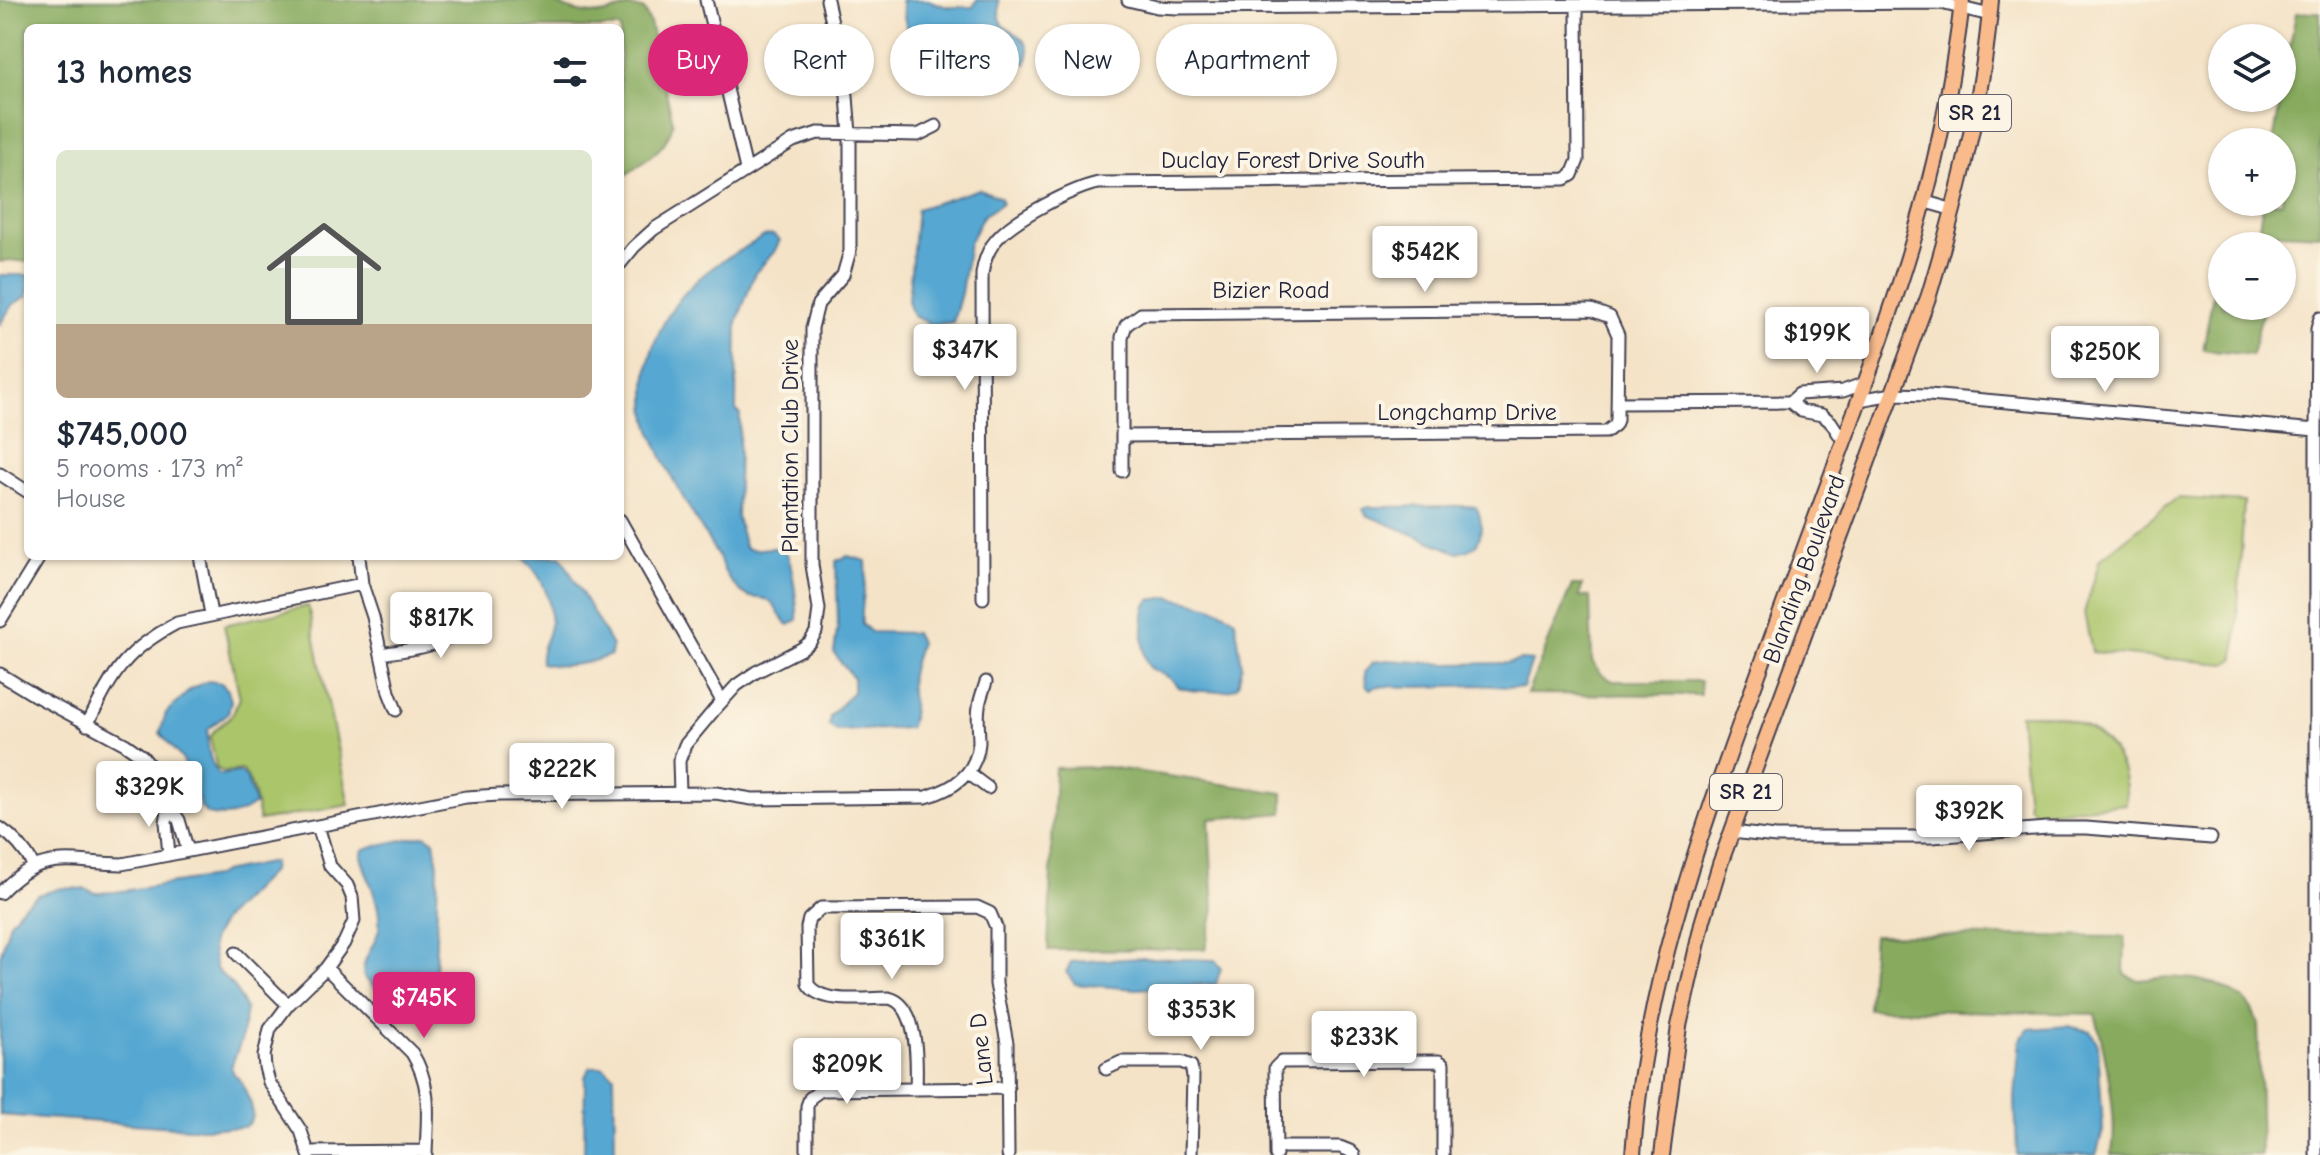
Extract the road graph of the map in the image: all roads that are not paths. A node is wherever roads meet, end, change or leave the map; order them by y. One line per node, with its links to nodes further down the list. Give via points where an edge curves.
1 (706, 0): 11 (street)
2 (827, 0): 10 (street, Plantation Club Drive, via 846,84)
3 (1128, 0): 4 (street, via 1157,7)
4 (1177, 4): 5 (street)
5 (1465, 4): 7 (street)
6 (1961, 4): 7 (street); 8 (street); 12 (main road, Blanding Boulevard / SR 21)
7 (1577, 7): 32 (street, Duclay Forest Drive South, via 1578,160 1572,175 1555,181 1098,183 1066,193 996,240 982,274)
8 (1990, 8): 13 (main road, Blanding Boulevard / SR 21)
9 (936, 126): 10 (street, via 918,135)
10 (850, 134): 11 (street, via 803,137); 41 (street, Plantation Club Drive, via 850,251 837,283 818,304 812,328 812,565 819,620 810,642 756,672)
11 (746, 169): 14 (street, via 654,229)
12 (1926, 202): 13 (street); 16 (main road, Blanding Boulevard / SR 21)
13 (1954, 210): 17 (main road, Blanding Boulevard / SR 21)
14 (624, 259)
15 (2320, 318): 21 (street)
16 (1865, 383): 18 (main road, Blanding Boulevard / SR 21); 19 (street, via 1843,391 1799,394)
17 (1893, 394): 18 (street); 21 (street); 38 (main road, Blanding Boulevard / SR 21)
18 (1859, 400): 23 (main road, Blanding Boulevard / SR 21)
19 (1790, 402): 20 (street); 23 (street, via 1801,411 1822,415)
20 (1618, 403): 22 (street, Longchamp Drive, via 1615,425 1599,433); 22 (street, Bizier Road, via 1618,335 1610,317 1591,310 1150,313 1133,318 1122,337)
21 (2316, 430): 43 (street)
22 (1122, 436): 24 (street)
23 (1844, 442): 37 (main road, Blanding Boulevard / SR 21)
24 (1122, 471)
25 (0, 474): 26 (street)
26 (24, 489)
27 (624, 527): 41 (street)
28 (38, 560): 35 (street)
29 (201, 560): 33 (street)
30 (359, 560): 31 (street)
31 (362, 584): 33 (street); 36 (street)
32 (983, 598)
33 (211, 614): 44 (street, via 177,623 132,653 113,675)
34 (472, 615): 36 (street, via 461,629 436,644)
35 (0, 621)
36 (381, 654): 42 (street)
37 (1765, 656): 38 (main road); 57 (main road, Blanding Boulevard / SR 21)
38 (1792, 665): 51 (main road, Blanding Boulevard / SR 21)
39 (0, 674): 44 (street)
40 (986, 682): 45 (street, via 979,705 979,744)
41 (722, 701): 47 (street, Plantation Club Drive, via 685,745 679,761)
42 (396, 710)
43 (2317, 716): 62 (street)
44 (87, 725): 48 (street, via 142,756)
45 (968, 773): 46 (street); 47 (street, via 944,792 926,797 752,799)
46 (988, 788)
47 (680, 793): 49 (street, via 466,797)
48 (169, 806): 53 (street); 54 (street)
49 (318, 826): 53 (street); 60 (street, via 330,866 347,885 354,921)
50 (0, 828): 55 (street)
51 (1732, 832): 52 (street, via 1932,837 2086,828); 58 (main road, Blanding Boulevard / SR 21)
52 (2211, 838)
53 (188, 851): 54 (street)
54 (169, 855): 55 (street, via 122,864 65,859)
55 (34, 866): 56 (street)
56 (0, 893)
57 (1676, 913): 58 (main road); 74 (main road, Blanding Boulevard / SR 21, via 1649,1028)
58 (1703, 920): 75 (main road, Blanding Boulevard / SR 21, via 1679,1026)
59 (236, 953): 61 (street)
60 (326, 968): 61 (street); 68 (street, via 419,1064 426,1080)
61 (288, 1005): 67 (street, via 270,1029 265,1067)
62 (2318, 1013): 76 (street)
63 (1106, 1069): 71 (street, via 1121,1062 1191,1066)
64 (1008, 1088): 65 (street); 65 (street, Lane D, via 1007,1043 996,984 996,927 990,913 977,907 828,907 814,912 807,927 812,991 826,998 889,998 904,1006 915,1043); 70 (street, Lane D)
65 (916, 1089): 69 (street, via 815,1093 807,1106)
66 (1276, 1151): 72 (street, via 1340,1147); 73 (street, via 1275,1068 1281,1062 1439,1061)
67 (309, 1153): 68 (street)
68 (426, 1153)
69 (807, 1155)
70 (1008, 1155)
71 (1191, 1155)
72 (1354, 1155)
73 (1443, 1155)
74 (1633, 1155)
75 (1662, 1155)
76 (2316, 1155)

